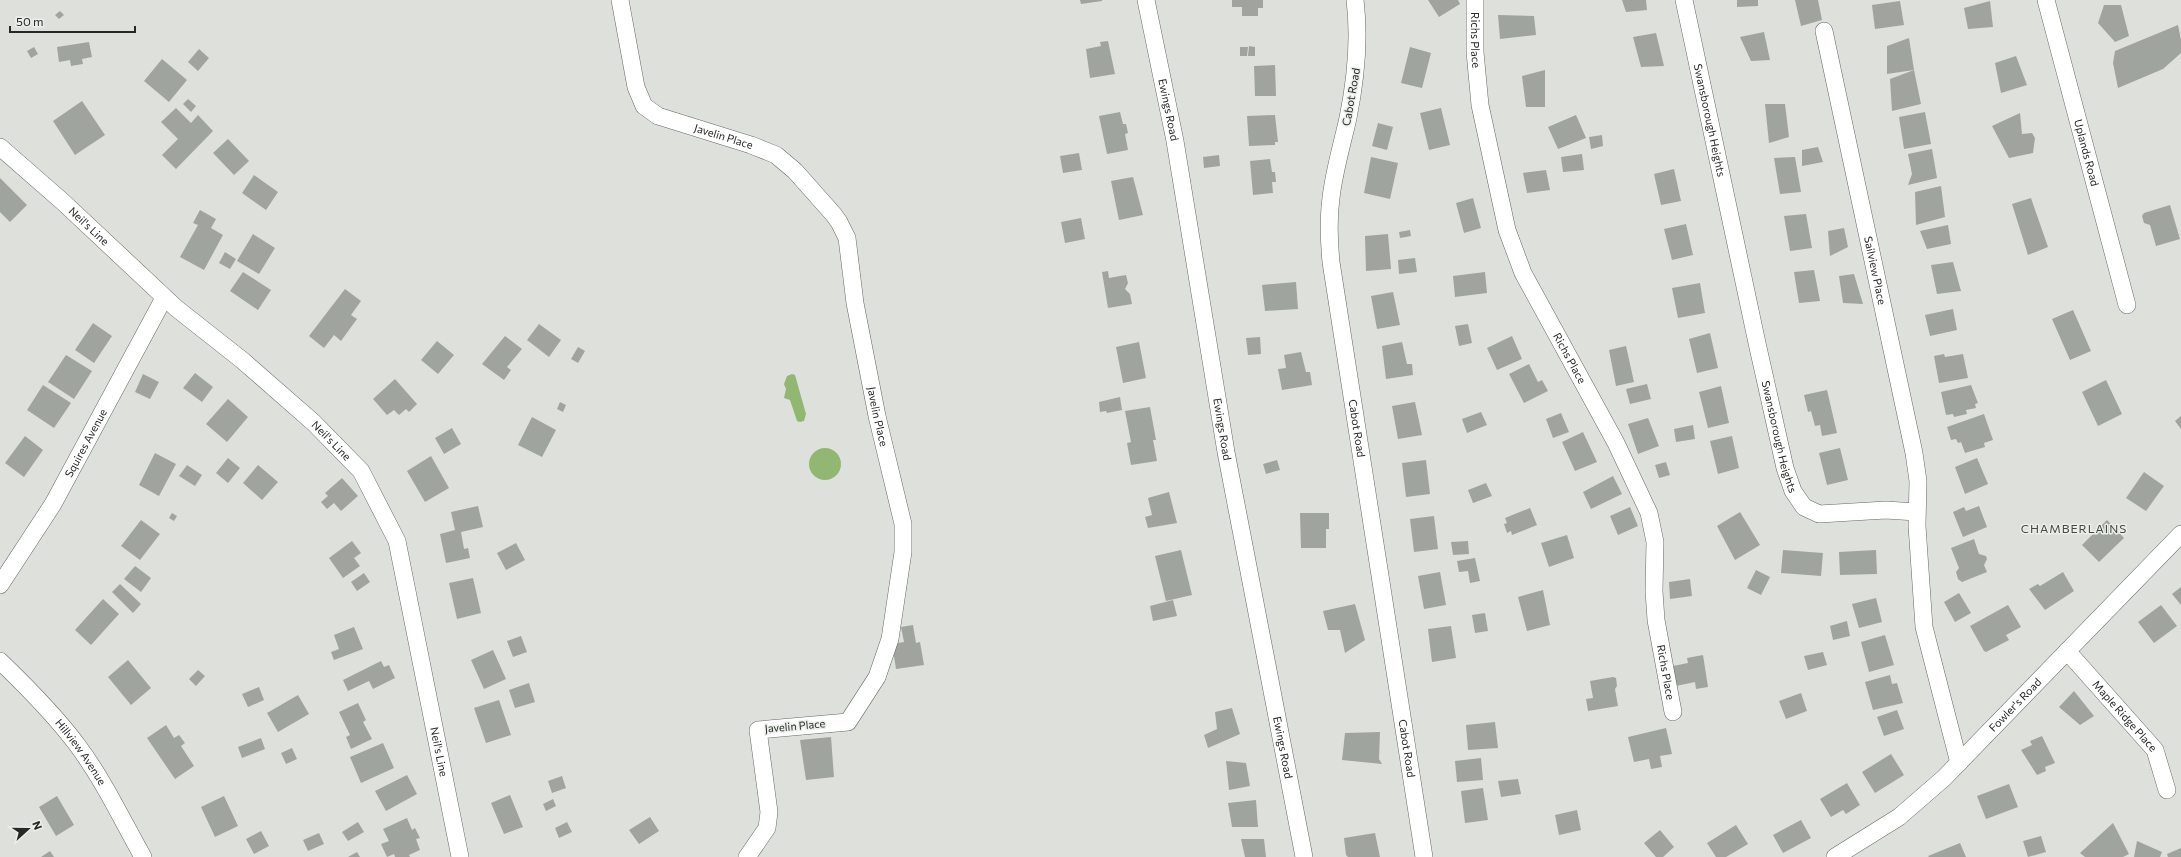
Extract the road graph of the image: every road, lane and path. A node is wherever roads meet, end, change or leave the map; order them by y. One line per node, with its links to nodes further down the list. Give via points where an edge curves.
1 (620, 0): 21 (street, Javelin Place, via 632,72 644,106 650,112 669,120 776,155 795,171 839,222 849,248 854,303 877,416 903,524 903,552 890,639 877,677 848,722 758,730 769,812 767,828)
2 (1146, 0): 22 (street, Ewings Road, via 1175,142 1226,452)
3 (1355, 0): 23 (street, Cabot Road, via 1357,58 1351,103 1331,198 1331,262)
4 (1475, 0): 16 (street, Richs Place, via 1475,52 1480,105 1507,230 1523,273 1622,455 1649,513 1655,542 1656,620)
5 (1684, 0): 11 (street, Swansborough Heights, via 1785,468 1793,490 1804,507 1820,514 1886,510)
6 (2046, 0): 10 (street, Uplands Road)
7 (1824, 31): 11 (street, Sailview Place, via 1913,447 1918,481)
8 (0, 147): 9 (street, Neil's Line, via 63,202)
9 (164, 298): 13 (street, Squires Avenue, via 53,504); 20 (street, Neil's Line, via 242,360 314,423 361,471 397,541)
10 (2127, 305)
11 (1916, 512): 17 (street, via 1924,627)
12 (2181, 534): 14 (street, Fowler's Road)
13 (0, 585)
14 (2067, 651): 17 (street, Fowler's Road); 18 (street, Maple Ridge Place, via 2156,750)
15 (0, 661): 19 (street, Hillview Avenue, via 44,704 78,747 102,784)
16 (1673, 712)
17 (1959, 763): 24 (street, Fowler's Road, via 1930,792 1899,817)
18 (2167, 790)
19 (142, 857)
20 (460, 857)
21 (747, 857)
22 (1304, 857)
23 (1424, 857)
24 (1835, 857)

